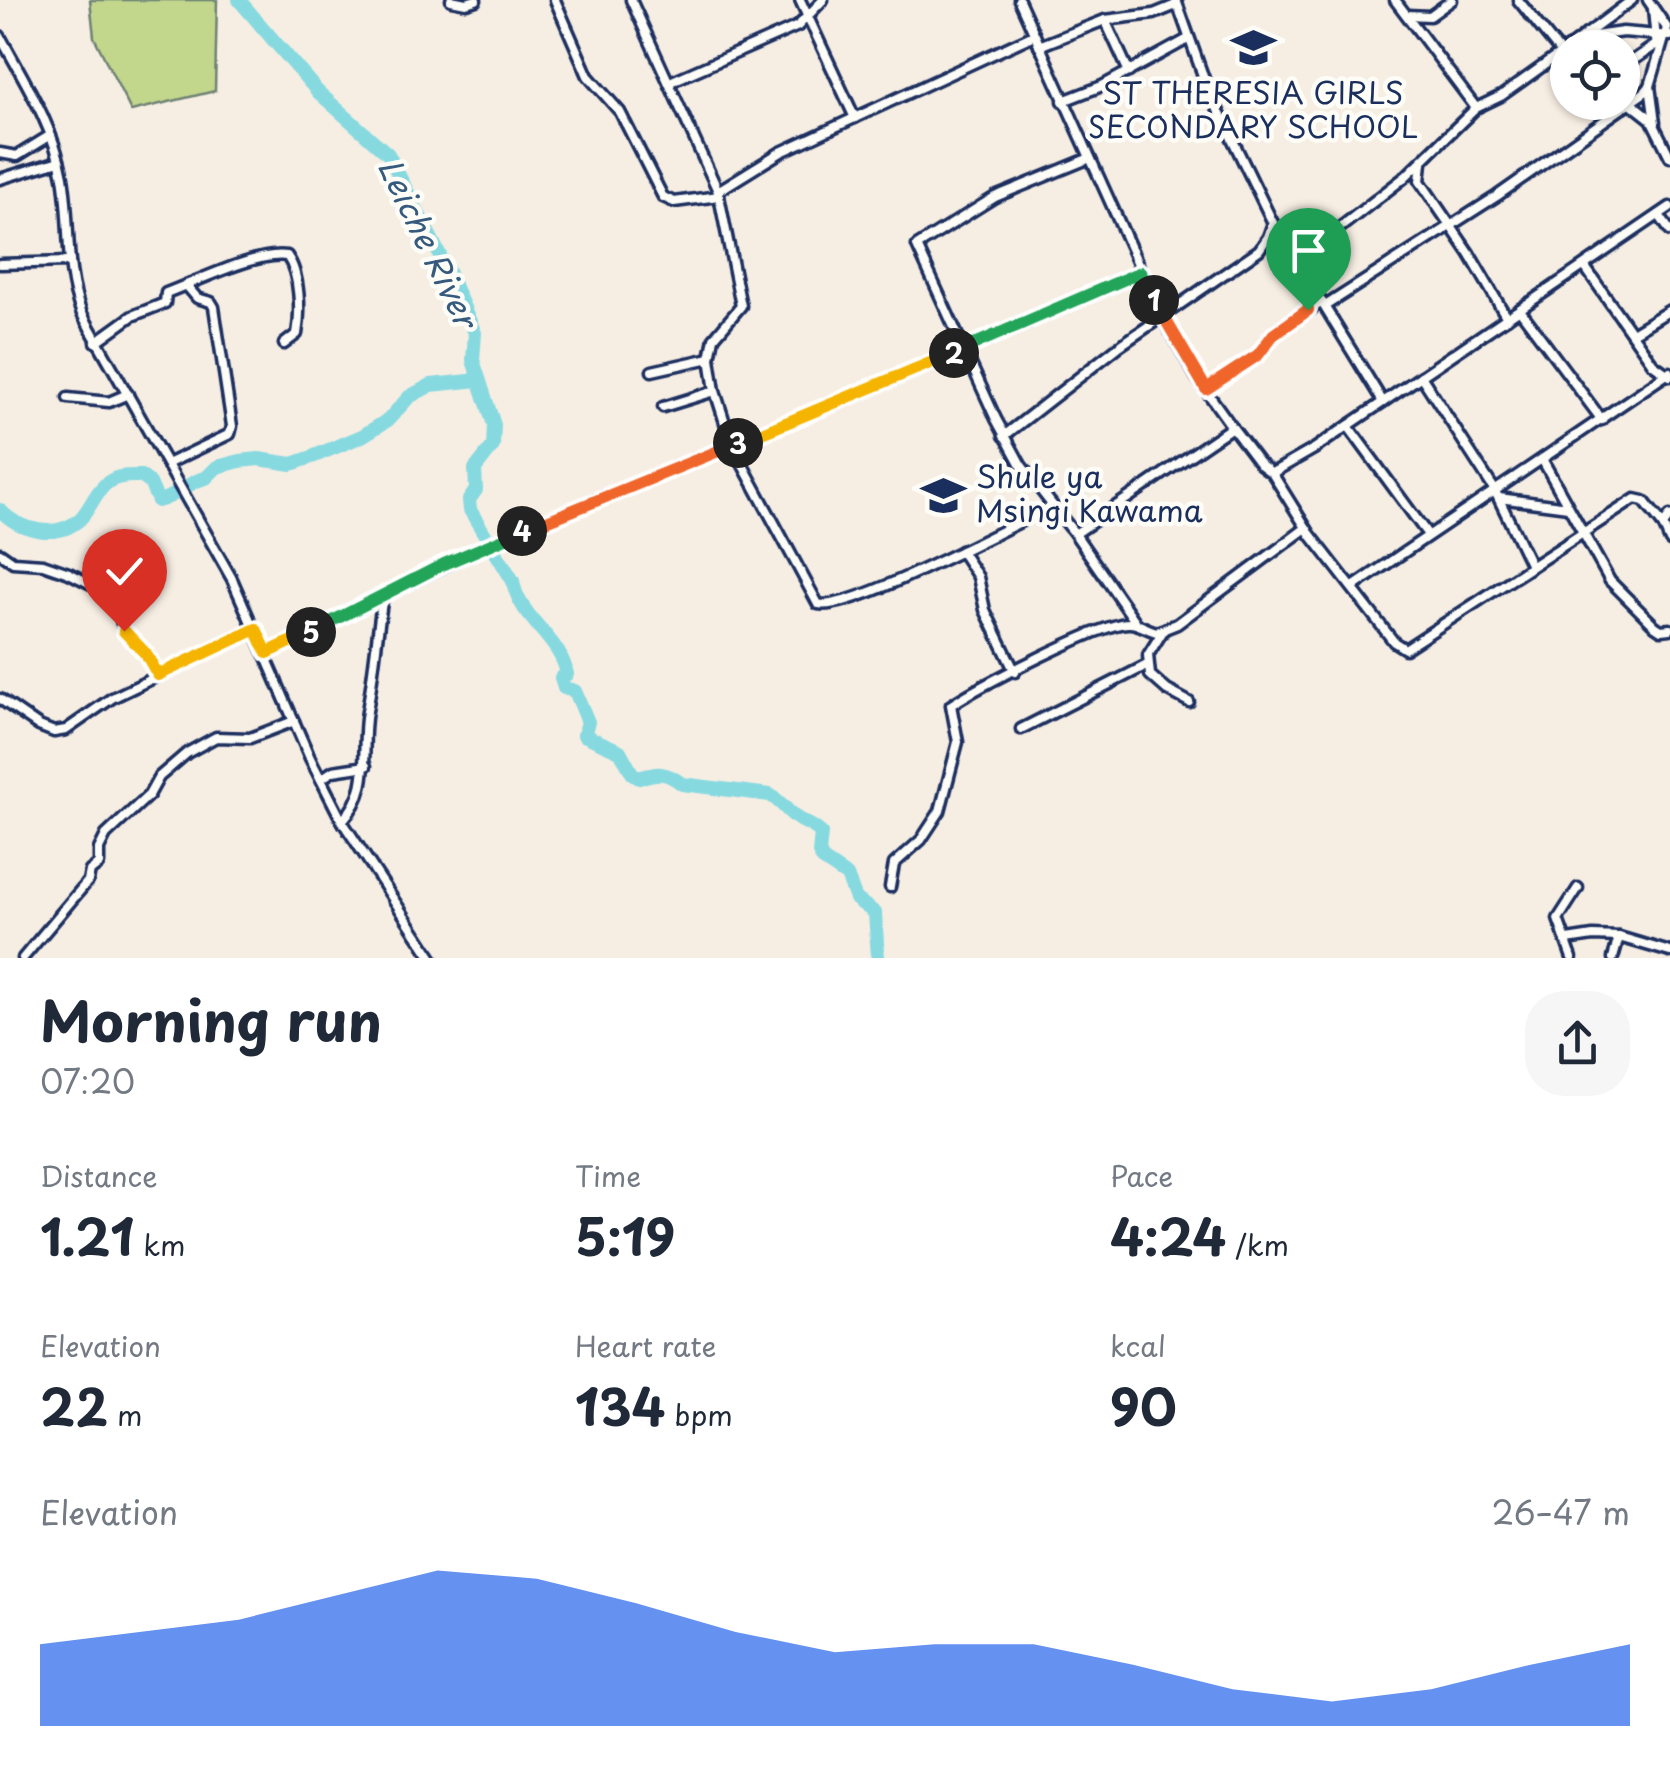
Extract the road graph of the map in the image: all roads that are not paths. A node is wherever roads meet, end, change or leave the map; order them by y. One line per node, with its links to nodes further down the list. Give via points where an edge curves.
1 (451, 0): 2 (street)
2 (476, 0)
3 (555, 0): 48 (street, via 588,76 620,112 663,197 674,202)
4 (631, 0): 30 (street)
5 (800, 0): 15 (street)
6 (824, 0): 15 (street)
7 (1019, 0): 22 (street)
8 (1395, 0): 14 (street)
9 (1452, 0): 14 (street, via 1430,16)
10 (1518, 0): 20 (street)
11 (1632, 0): 17 (street)
12 (1176, 2): 16 (street, via 1154,14); 24 (street)
13 (1651, 4): 21 (street)
14 (1407, 16): 34 (street)
15 (810, 17): 30 (street); 36 (street)
16 (1106, 20): 25 (street); 29 (street)
17 (1603, 23): 18 (street); 19 (street)
18 (1594, 30)
19 (1619, 30)
20 (1550, 33)
21 (1664, 34): 27 (street); 31 (street)
22 (1034, 35): 25 (street); 36 (street)
23 (0, 36): 26 (street)
24 (1188, 39): 29 (street); 51 (street)
25 (1039, 46): 33 (street)
26 (3, 48): 39 (street)
27 (1640, 53)
28 (1550, 61): 34 (street)
29 (1129, 72): 33 (street)
30 (670, 82): 48 (street)
31 (1650, 86): 32 (street); 38 (street)
32 (1640, 93)
33 (1063, 101): 42 (street)
34 (1476, 108): 44 (street)
35 (1640, 109): 38 (street)
36 (855, 118): 48 (street, via 757,164)
37 (1602, 120): 52 (street)
38 (1656, 128): 41 (street)
39 (51, 136): 40 (street, via 24,154); 43 (street)
40 (0, 153)
41 (1670, 157)
42 (1090, 158): 60 (street); 70 (street, via 995,197 917,246)
43 (59, 161): 46 (street); 56 (street)
44 (1422, 162): 45 (street); 47 (street)
45 (1405, 177): 47 (street); 57 (street)
46 (0, 179)
47 (1420, 181): 52 (street)
48 (719, 194): 71 (street, via 741,306 714,338)
49 (1670, 207): 50 (street)
50 (1660, 215): 53 (street); 59 (street)
51 (1272, 223): 54 (street); 55 (street)
52 (1451, 226): 62 (street); 66 (street)
53 (1670, 231)
54 (1286, 246): 55 (street); 57 (street)
55 (1259, 250): 65 (street)
56 (68, 262): 58 (street); 68 (street)
57 (1296, 262): 62 (street)
58 (0, 264)
59 (1585, 266): 63 (street); 67 (street)
60 (1141, 272): 65 (street); 70 (street)
61 (186, 285): 68 (street); 69 (street, via 261,256 287,256 294,266 299,326); 89 (street, via 214,308 232,426 222,439)
62 (1323, 304): 77 (street); 81 (street)
63 (1520, 310): 66 (street); 83 (street)
64 (1670, 310): 67 (street)
65 (1162, 317): 77 (street); 86 (street)
66 (1508, 318): 75 (street)
67 (1632, 334): 72 (street)
68 (96, 342): 79 (street)
69 (284, 344)
70 (966, 348): 86 (street); 87 (street)
71 (710, 358): 73 (street); 78 (street)
72 (1653, 364): 74 (street); 76 (street)
73 (652, 371)
74 (1670, 373): 76 (street)
75 (1422, 376): 81 (street); 91 (street)
76 (1652, 384): 83 (street)
77 (1206, 389): 85 (street)
78 (715, 391): 82 (street); 87 (street)
79 (128, 394): 80 (street, via 110,402); 89 (street)
80 (68, 398)
81 (1384, 402): 84 (street)
82 (663, 406)
83 (1602, 420): 88 (street)
84 (1348, 426): 90 (street); 99 (street)
85 (1232, 427): 90 (street); 98 (street)
86 (1004, 436): 92 (street)
87 (732, 445): 101 (street, via 818,604 856,598); 105 (street, via 497,540)
88 (1542, 460): 91 (street); 93 (street)
89 (169, 463): 107 (street)
90 (1272, 473): 96 (street)
91 (1497, 494): 93 (street); 99 (street); 103 (street)
92 (1051, 507): 98 (street); 101 (street)
93 (1568, 507): 97 (street)
94 (1670, 516): 95 (street)
95 (1663, 525): 97 (street, via 1644,501 1634,499); 100 (street)
96 (1306, 528): 104 (street); 109 (street)
97 (1581, 532): 103 (street); 108 (street, via 1621,594 1655,626)
98 (1075, 534): 106 (street)
99 (1428, 535): 104 (street)
100 (1670, 541)
101 (962, 551): 112 (street)
102 (0, 553): 113 (street, via 13,562 57,568 109,593 125,633)
103 (1531, 566): 104 (street, via 1404,649)
104 (1353, 587)
105 (384, 596): 110 (street); 118 (street, via 366,714)
106 (1137, 624): 109 (street); 112 (street, via 1116,626)
107 (256, 629): 110 (street); 113 (street)
108 (1670, 629)
109 (1162, 631): 111 (street)
110 (267, 653): 116 (street)
111 (1147, 664): 115 (street, via 1156,682); 117 (street)
112 (1016, 672): 121 (street, via 951,705 958,742 940,812 894,864)
113 (158, 675): 114 (street, via 54,732)
114 (0, 698)
115 (1189, 702)
116 (294, 721): 119 (street); 126 (street, via 250,738 209,739 171,766 106,835 88,881)
117 (1021, 730)
118 (366, 766): 119 (street); 120 (street, via 360,796)
119 (320, 779): 120 (street)
120 (342, 820): 127 (street)
121 (890, 887)
122 (1578, 888): 124 (street, via 1558,919)
123 (1619, 937): 124 (street); 125 (street); 129 (street)
124 (1567, 940): 128 (street)
125 (1670, 952)
126 (23, 958)
127 (432, 958)
128 (1572, 958)
129 (1613, 958)

